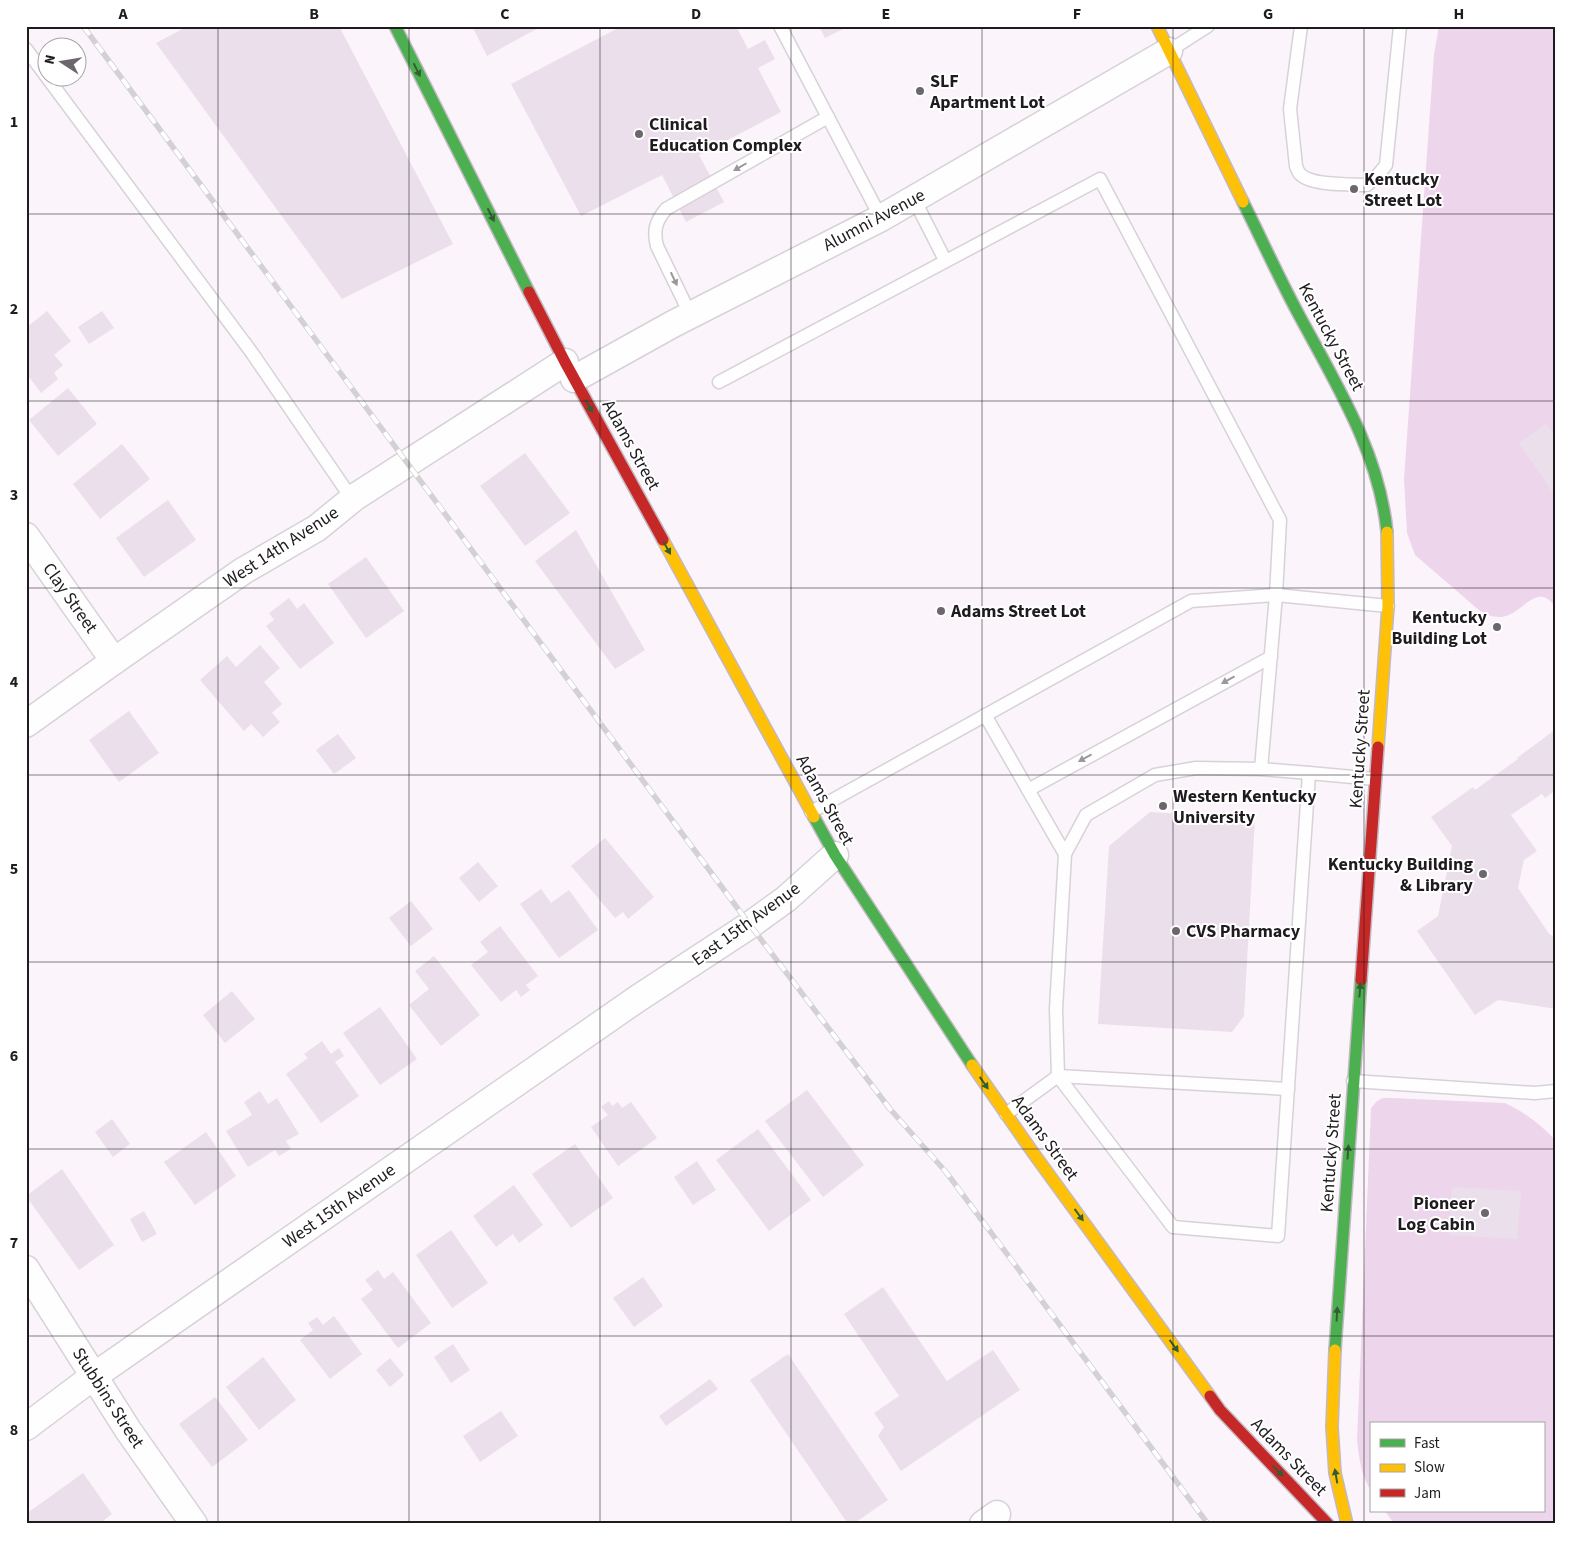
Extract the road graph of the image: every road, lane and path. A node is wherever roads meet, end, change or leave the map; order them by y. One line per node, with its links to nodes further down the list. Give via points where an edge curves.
1 (395, 26): 14 (main road, Adams Street, one-way to 14)
2 (780, 26): 9 (lane)
3 (1157, 26): 8 (main road, Kentucky Street)
4 (1208, 26): 8 (lane)
5 (1301, 26): 6 (lane, via 1290,109 1296,166 1300,174 1315,182 1367,185 1386,165)
6 (1400, 26)
7 (26, 49): 16 (lane, via 252,353)
8 (1169, 52): 10 (street, Alumni Avenue); 19 (main road, Kentucky Street, via 1361,434 1376,474 1386,515)
9 (828, 117): 11 (lane); 13 (lane, one-way to 13, via 666,209 659,217 655,227 658,246)
10 (914, 199): 11 (street, Alumni Avenue); 12 (lane)
11 (881, 218): 13 (street, Alumni Avenue)
12 (945, 260): 15 (lane); 18 (lane, via 1100,179 1280,520)
13 (691, 316): 14 (street, Alumni Avenue)
14 (570, 370): 16 (street, West 14th Avenue); 28 (main road, Adams Street, one-way to 28)
15 (719, 382)
16 (352, 499): 21 (street, West 14th Avenue, via 317,528 243,572)
17 (26, 536): 21 (street, Clay Street)
18 (1276, 595): 19 (lane); 20 (lane); 22 (lane, via 1191,601)
19 (1388, 606): 26 (main road, Kentucky Street)
20 (1271, 657): 24 (lane); 27 (lane, one-way to 27)
21 (114, 661): 23 (street, West 14th Avenue)
22 (985, 715): 27 (lane); 28 (lane)
23 (26, 724)
24 (1261, 769): 25 (lane); 29 (lane, via 1196,768 1155,775 1086,815)
25 (1310, 773): 26 (lane); 34 (lane)
26 (1375, 779): 33 (main road, Kentucky Street, one-way to 26)
27 (1028, 790): 29 (lane)
28 (811, 812): 30 (main road, Adams Street)
29 (1065, 854): 32 (lane, via 1056,1010)
30 (834, 855): 31 (street, East 15th Avenue, via 786,899); 36 (main road, Adams Street, one-way to 36)
31 (654, 988): 38 (street, West 15th Avenue)
32 (1058, 1076): 34 (lane); 34 (lane, via 1172,1227 1278,1236); 36 (lane)
33 (1353, 1081): 35 (lane, via 1535,1094); 42 (main road, Kentucky Street, one-way to 33, via 1336,1473 1332,1427)
34 (1288, 1089)
35 (1556, 1091)
36 (1006, 1114): 41 (main road, Adams Street, one-way to 41, via 1220,1410)
37 (26, 1269): 38 (street, Stubbins Street)
38 (94, 1376): 39 (street, West 15th Avenue); 40 (street, Stubbins Street)
39 (26, 1427)
40 (194, 1524)
41 (1328, 1524)
42 (1347, 1524)

